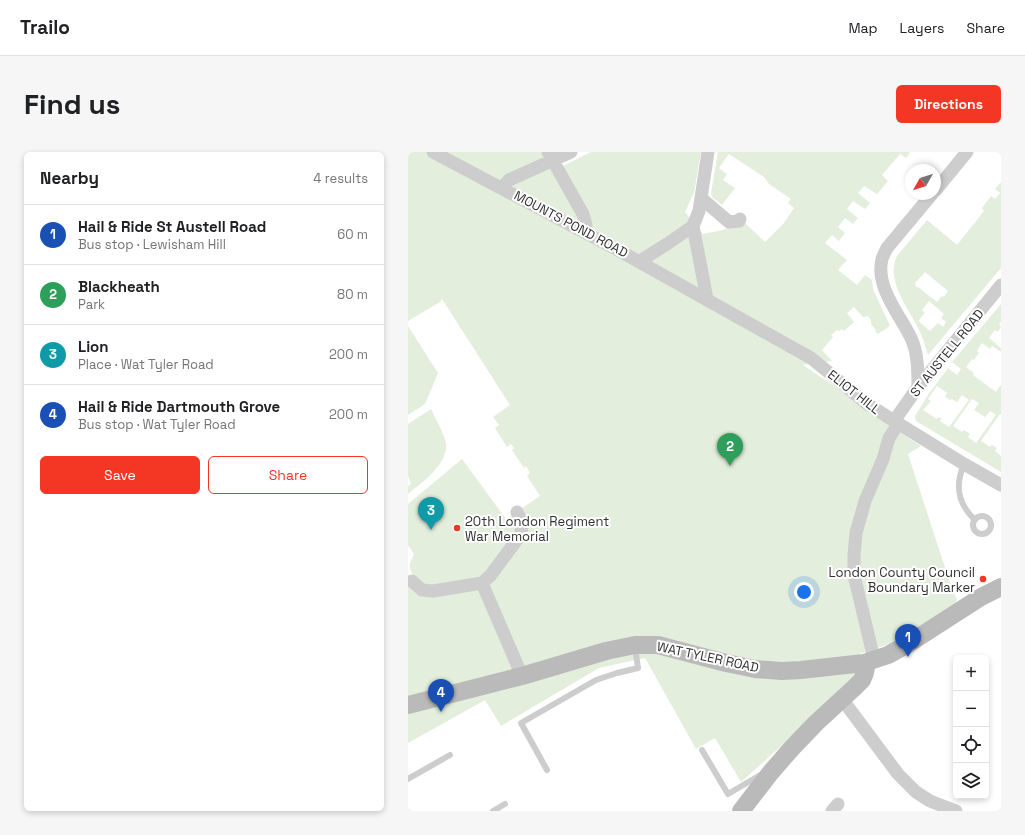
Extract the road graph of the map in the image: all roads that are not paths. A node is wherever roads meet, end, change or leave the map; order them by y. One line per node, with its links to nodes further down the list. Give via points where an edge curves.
1 (433, 152): 7 (street, MOUNTS POND ROAD)
2 (571, 152): 5 (street)
3 (708, 152): 8 (street)
4 (967, 152): 6 (street)
5 (550, 156): 7 (street, via 509,180); 12 (street, via 583,214 586,225)
6 (941, 184)
7 (502, 188): 12 (street, MOUNTS POND ROAD)
8 (701, 198): 10 (street, via 729,222); 11 (street)
9 (927, 200): 16 (street, via 887,248 880,271 891,304 915,351)
10 (740, 219)
11 (693, 226): 13 (street); 15 (street)
12 (584, 231): 13 (street, MOUNTS POND ROAD)
13 (640, 261): 15 (street, MOUNTS POND ROAD)
14 (1001, 285): 16 (street, ST AUSTELL ROAD)
15 (708, 299): 17 (street, ELIOT HILL, via 811,358 866,403)
16 (918, 387): 17 (street, ST AUSTELL ROAD)
17 (896, 422): 18 (street, ELIOT HILL); 26 (street, ST AUSTELL ROAD, via 865,501 856,533 854,575)
18 (964, 464): 19 (street, ELIOT HILL); 21 (lane, via 959,474 958,489 962,503)
19 (1001, 484)
20 (517, 512): 23 (street, via 522,530 519,537)
21 (975, 520)
22 (412, 581): 23 (street, via 422,590 432,591)
23 (482, 583): 27 (street)
24 (1001, 587): 26 (street, WAT TYLER ROAD, via 908,644)
25 (635, 645): 26 (street, WAT TYLER ROAD, via 658,645 726,663 782,671); 27 (street, WAT TYLER ROAD); 32 (lane, via 638,668 596,680 521,723)
26 (870, 661): 28 (street, via 862,680)
27 (522, 676): 29 (street, WAT TYLER ROAD)
28 (842, 699): 33 (street); 36 (street, via 898,774)
29 (408, 705)
30 (702, 750): 33 (lane, via 728,794 760,774)
31 (450, 755): 34 (lane)
32 (547, 770)
33 (771, 772): 38 (street)
34 (408, 779)
35 (506, 804): 37 (lane)
36 (927, 806): 39 (street)
37 (493, 811)
38 (741, 811)
39 (956, 811)

